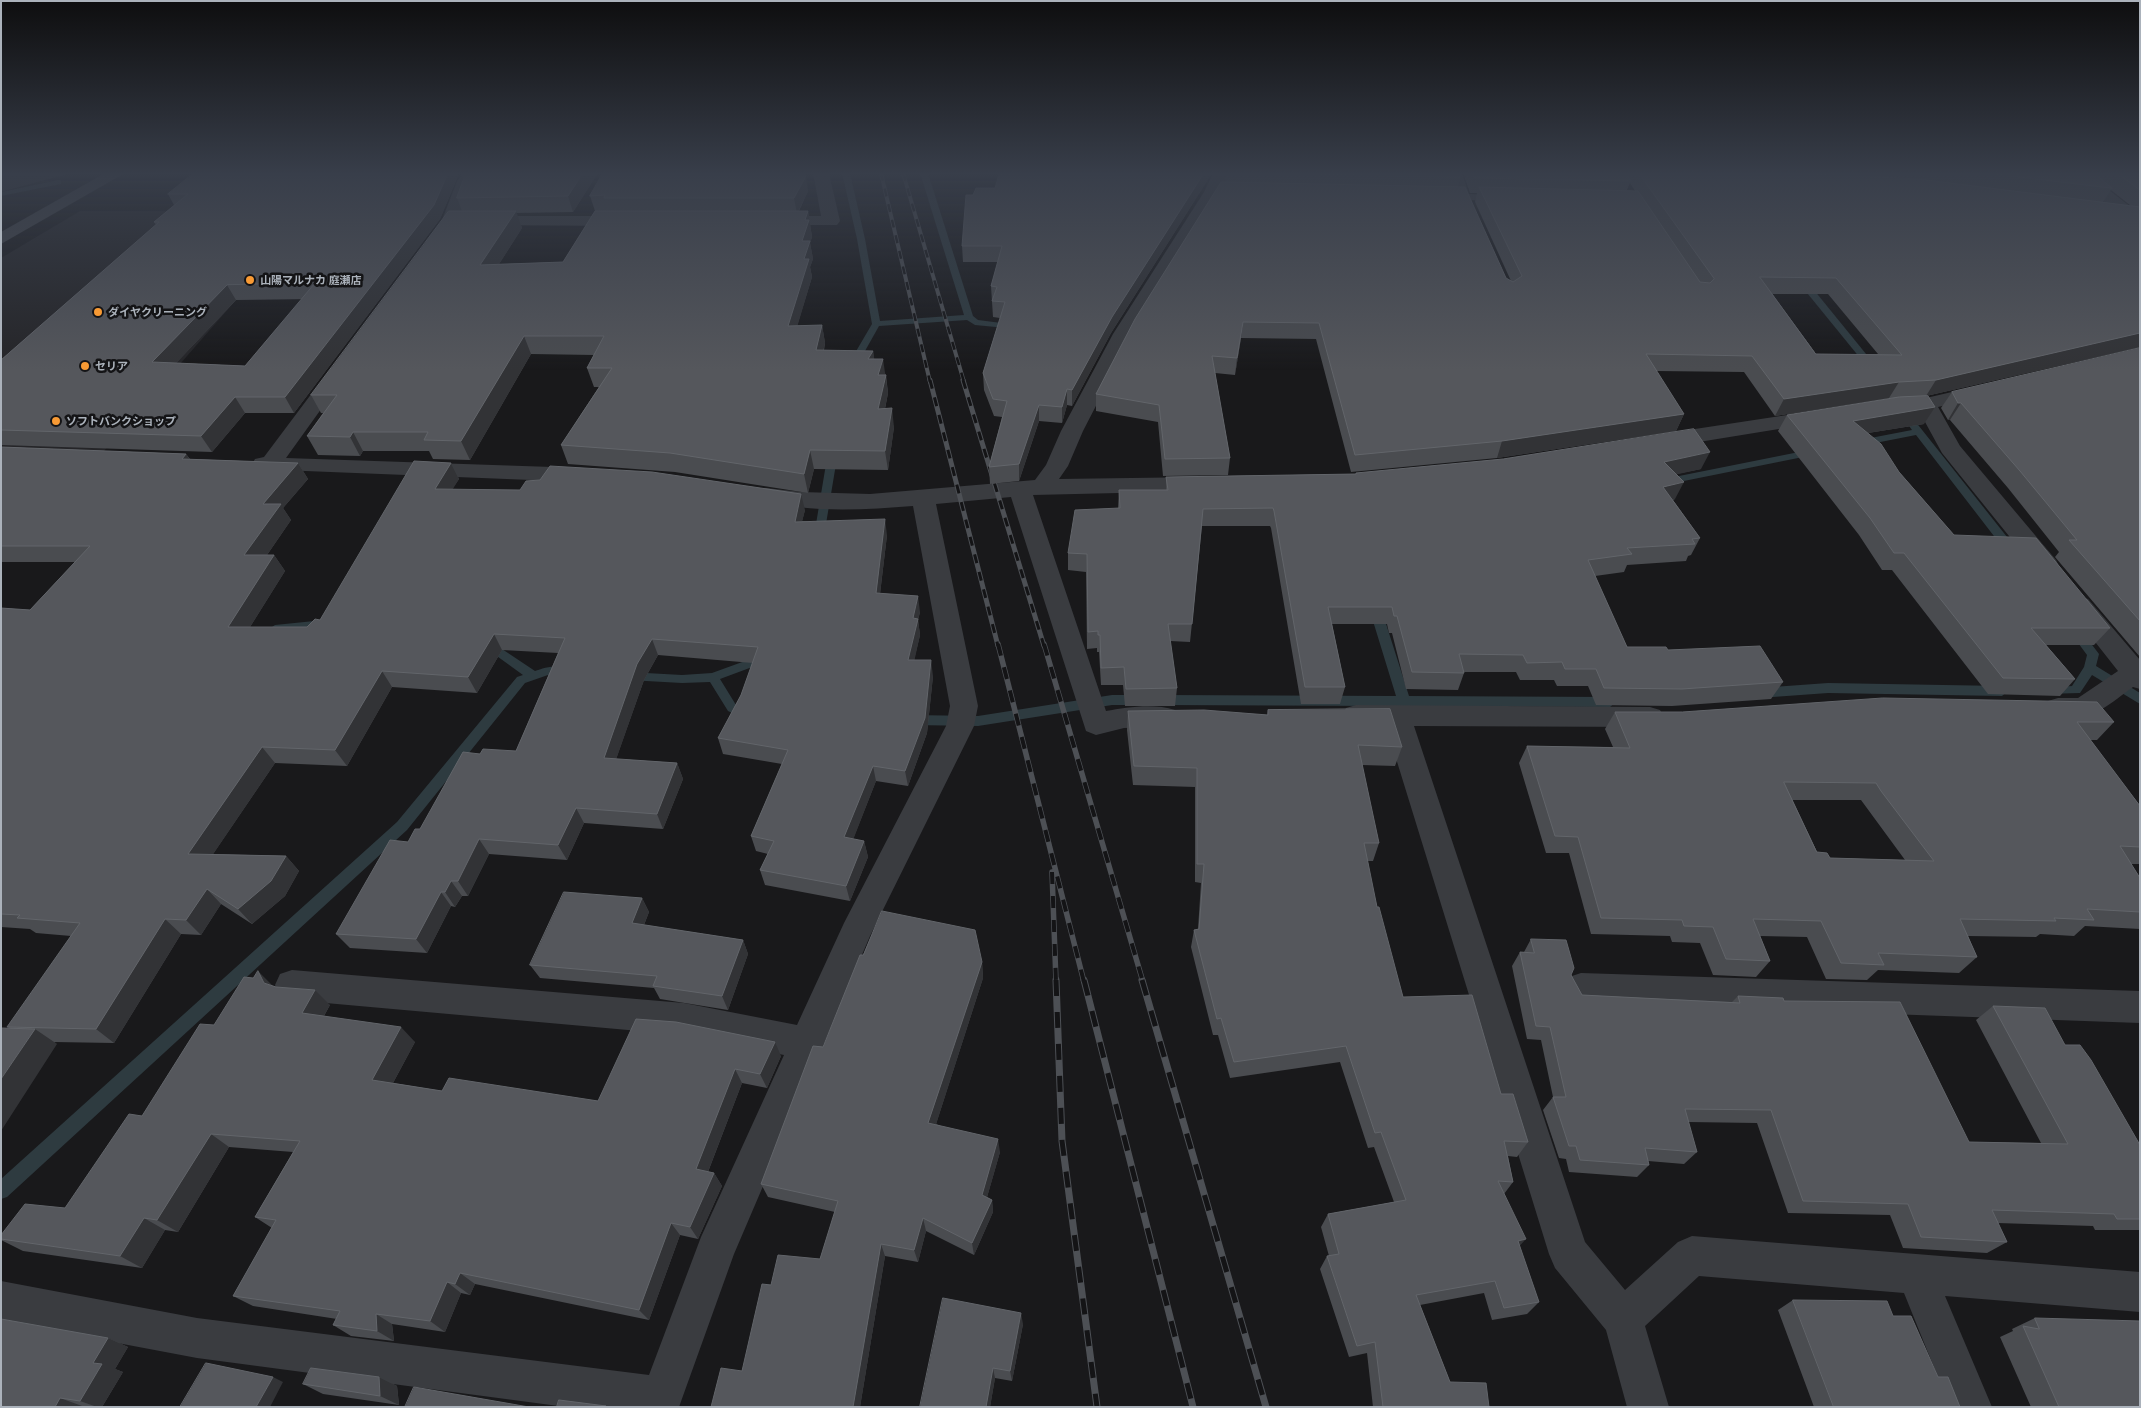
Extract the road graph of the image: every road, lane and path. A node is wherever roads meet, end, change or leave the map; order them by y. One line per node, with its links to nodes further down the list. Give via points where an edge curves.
1 (437, 239): 3 (street)
2 (1184, 239): 12 (street, via 1123,334 1072,430 1057,466)
3 (421, 260)
4 (351, 354): 9 (street)
5 (2000, 387): 15 (street, via 1910,410 1950,448 2065,587)
6 (1840, 413): 7 (street)
7 (1644, 444)
8 (240, 463): 9 (street)
9 (270, 464): 10 (street)
10 (602, 476)
11 (1220, 484): 12 (street)
12 (1031, 488): 14 (street); 19 (street, via 1096,724 1124,718)
13 (741, 491): 14 (street, via 808,502)
14 (924, 499): 24 (street, via 964,706 961,719 855,933)
15 (2128, 680): 16 (street, via 2084,708)
16 (2036, 707)
17 (1328, 715): 18 (street)
18 (1396, 715): 20 (street); 28 (street, via 1569,1254)
19 (1192, 717)
20 (1672, 718)
21 (292, 985): 24 (street, via 684,1020)
22 (1581, 988): 23 (street)
23 (2140, 1008)
24 (807, 1043): 29 (street, via 715,1251)
25 (1916, 1274): 26 (street); 28 (street, via 1692,1256); 31 (street)
26 (2140, 1292)
27 (1, 1301): 29 (street, via 198,1338)
28 (1623, 1320): 30 (street)
29 (659, 1402)
30 (1648, 1407)
31 (1971, 1407)

